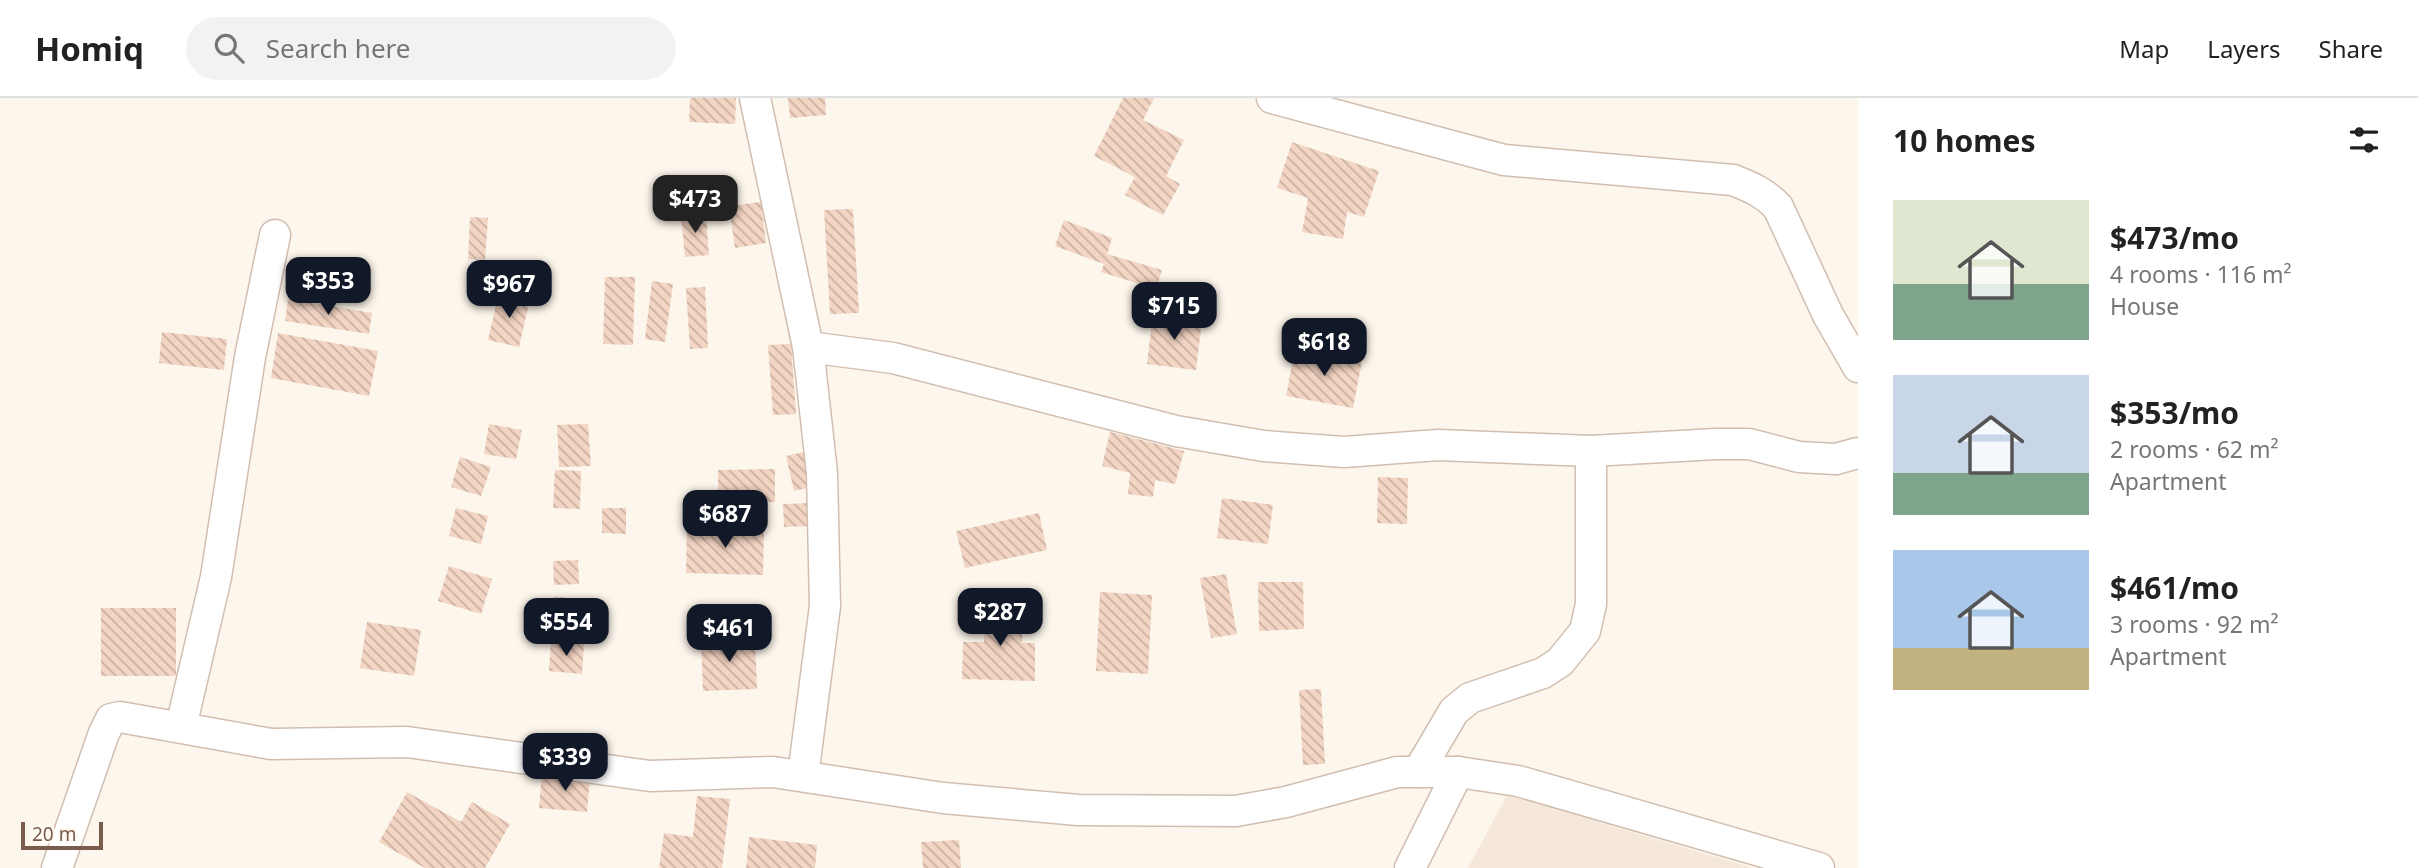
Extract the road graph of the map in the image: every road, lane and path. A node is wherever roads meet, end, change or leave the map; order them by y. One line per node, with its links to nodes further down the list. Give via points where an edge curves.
1 (755, 98): 4 (street)
2 (1272, 98): 5 (street, via 1493,158 1733,180 1751,187 1778,207 1828,315)
3 (275, 235): 8 (street, via 250,357 216,577)
4 (808, 347): 6 (street, via 893,358 1176,431 1264,446 1344,452 1438,445); 11 (street, via 822,473 825,606)
5 (1858, 367)
6 (1591, 451): 7 (street, via 1749,444 1799,457 1836,458); 9 (street, via 1591,604 1585,631 1560,662 1543,673 1470,698 1454,711)
7 (1858, 453)
8 (181, 727): 11 (street, via 271,744 407,742 650,776 773,772); 12 (street, via 131,717 111,719)
9 (1418, 772): 10 (street); 11 (street, via 1384,775 1236,811 1169,813 943,798)
10 (1458, 772): 13 (street); 14 (street, via 1518,781)
11 (803, 776)
12 (57, 868)
13 (1410, 868)
14 (1819, 868)

